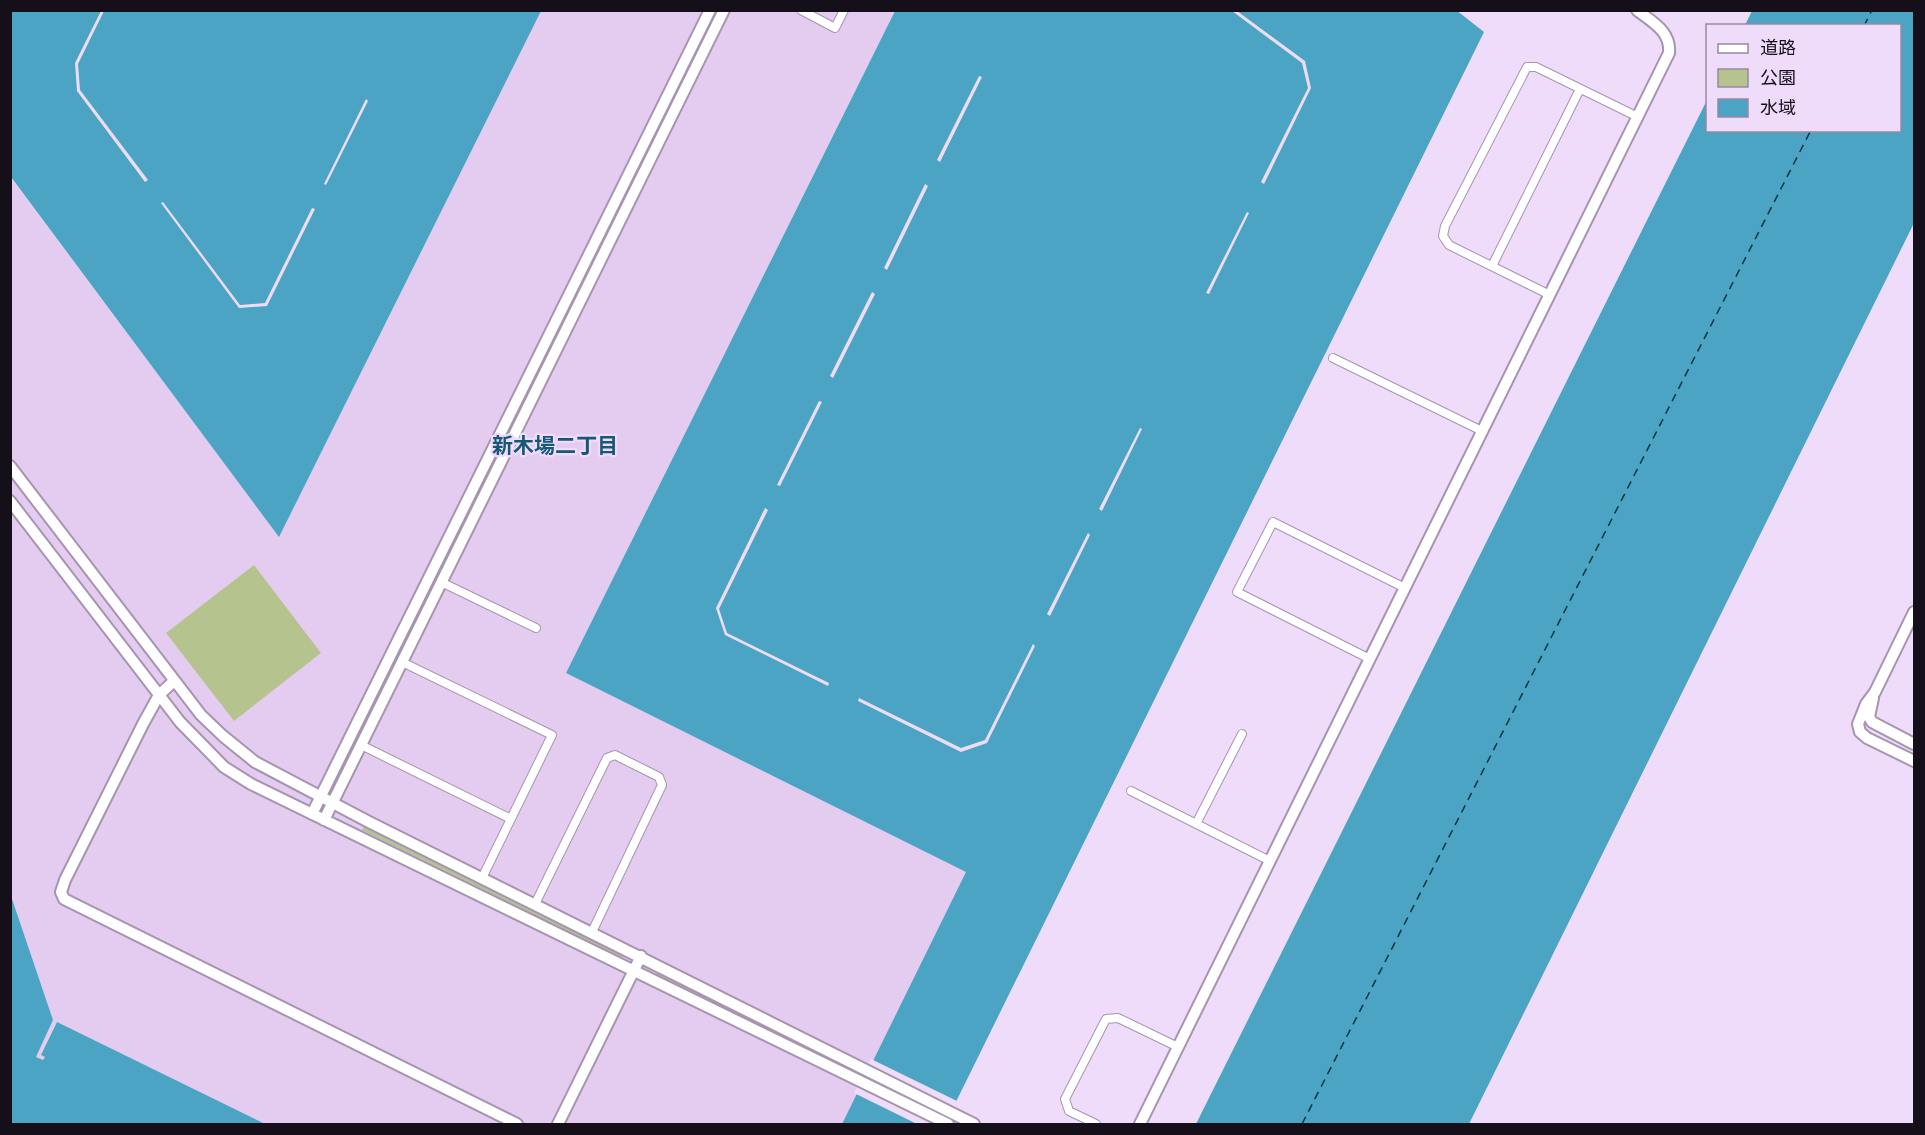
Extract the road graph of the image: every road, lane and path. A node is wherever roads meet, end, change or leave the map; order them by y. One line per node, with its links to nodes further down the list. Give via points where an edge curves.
1 (710, 10): 8 (street)
2 (724, 10): 9 (street)
3 (801, 10): 4 (street, via 836,28)
4 (844, 10)
5 (1637, 10): 7 (street, via 1661,29 1670,46)
6 (1580, 89): 7 (street); 10 (street); 10 (street, via 1536,67 1527,67 1522,72 1443,232 1449,245)
7 (1638, 117): 11 (street)
8 (641, 149): 9 (street); 14 (street)
9 (653, 155): 16 (street)
10 (1491, 266): 11 (street)
11 (1550, 295): 13 (street)
12 (1333, 358): 13 (street)
13 (1482, 431): 19 (street)
14 (487, 460): 16 (street); 32 (street)
15 (10, 466): 24 (street)
16 (499, 466): 18 (street)
17 (10, 501): 26 (street)
18 (441, 582): 21 (street); 23 (street)
19 (1405, 588): 22 (street); 22 (street, via 1273,522 1237,592)
20 (1914, 612): 25 (street)
21 (536, 628)
22 (1370, 659): 38 (street)
23 (402, 662): 29 (street); 35 (street, via 552,735)
24 (174, 681): 26 (street); 32 (street, via 212,726 238,749)
25 (1875, 692): 28 (street, via 1869,717 1872,722); 30 (street, via 1860,715 1860,732)
26 (159, 695): 34 (street, via 224,767); 45 (street, via 65,880 64,899)
27 (1242, 734): 37 (street)
28 (1914, 744)
29 (361, 745): 33 (street); 35 (street)
30 (1914, 761)
31 (1131, 791): 37 (street)
32 (320, 796): 33 (street); 34 (street)
33 (332, 803): 36 (street); 39 (street)
34 (312, 814): 36 (street)
35 (511, 819): 39 (street)
36 (324, 820): 43 (street)
37 (1196, 824): 38 (street)
38 (1270, 861): 44 (street)
39 (482, 878): 40 (street)
40 (535, 904): 41 (street); 41 (street, via 607,758 618,756 659,777 662,785)
41 (592, 932): 42 (street)
42 (641, 956): 43 (street); 48 (street)
43 (633, 972): 46 (street); 47 (street)
44 (1178, 1047): 49 (street, via 1118,1018 1106,1019 1065,1099 1069,1111); 50 (street)
45 (517, 1125)
46 (558, 1125)
47 (948, 1125)
48 (974, 1125)
49 (1096, 1125)
50 (1140, 1125)

